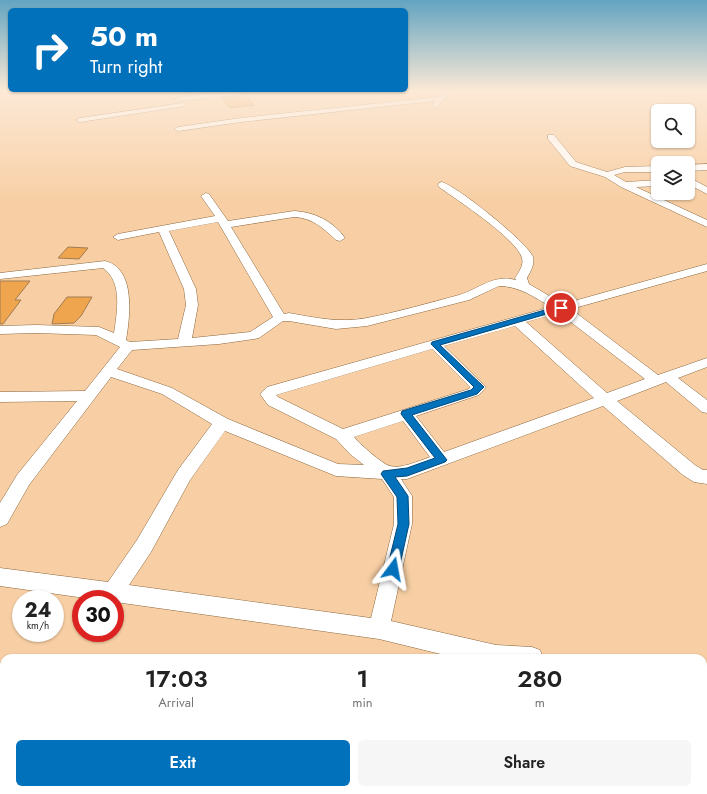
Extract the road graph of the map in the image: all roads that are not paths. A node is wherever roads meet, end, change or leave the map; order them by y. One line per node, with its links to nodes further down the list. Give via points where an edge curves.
1 (551, 137): 5 (street, via 573,164)
2 (707, 167): 3 (street)
3 (695, 168)
4 (651, 169): 5 (street, via 611,172)
5 (608, 175): 11 (street)
6 (707, 180): 7 (street)
7 (695, 181)
8 (651, 183): 11 (street)
9 (695, 184): 12 (street)
10 (442, 185): 21 (street, via 509,235 524,250 527,269 521,278)
11 (624, 185): 15 (street)
12 (707, 191)
13 (206, 196): 14 (street)
14 (223, 221): 16 (street); 18 (street, via 294,214 312,215); 23 (street)
15 (707, 224)
16 (163, 229): 17 (street); 26 (street, via 190,289 192,305)
17 (118, 237)
18 (340, 238)
19 (705, 268): 22 (street)
20 (0, 276): 27 (street, via 105,264 112,267 120,281)
21 (524, 286): 22 (street); 23 (street, via 497,282 465,297 367,322 336,325 289,317)
22 (561, 308): 24 (street); 31 (street)
23 (280, 318): 26 (street, via 254,335)
24 (517, 321): 28 (street); 34 (street)
25 (0, 330): 27 (street, via 36,328 98,332)
26 (184, 342): 27 (street)
27 (124, 343): 30 (street)
28 (435, 344): 36 (street, via 479,387 474,392); 38 (street, via 272,390 267,394 273,401)
29 (707, 362): 31 (street)
30 (108, 371): 32 (street); 37 (street, via 167,391)
31 (661, 378): 34 (street); 35 (street)
32 (87, 396): 33 (street); 42 (street, via 23,480)
33 (0, 398)
34 (605, 399): 39 (street); 41 (street, via 689,470 700,477)
35 (707, 408)
36 (406, 414): 38 (street); 39 (street)
37 (222, 423): 40 (street, via 336,470); 45 (street, via 184,475 144,546)
38 (342, 435): 40 (street, via 356,450)
39 (442, 460): 40 (street, via 407,472)
40 (387, 474): 47 (street, via 403,496 403,524)
41 (707, 477)
42 (0, 518)
43 (0, 576): 44 (street)
44 (99, 590)
45 (114, 590)
46 (124, 594): 47 (street)
47 (379, 629): 48 (street)
48 (487, 654)

